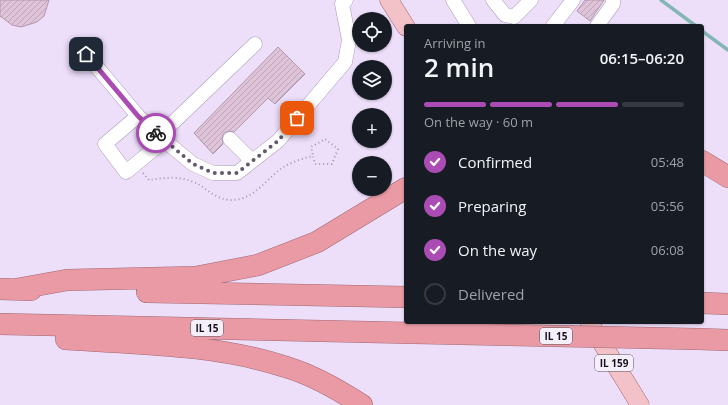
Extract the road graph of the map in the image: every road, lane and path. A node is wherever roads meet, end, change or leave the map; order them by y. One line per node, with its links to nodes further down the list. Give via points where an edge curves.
1 (346, 0): 17 (lane, via 342,4 348,40 345,62 278,141)
2 (389, 0): 8 (main road)
3 (453, 0): 9 (lane)
4 (493, 0): 5 (lane, via 505,15 514,17)
5 (531, 0)
6 (574, 0): 10 (lane)
7 (613, 0): 11 (lane)
8 (404, 24)
9 (468, 24)
10 (555, 24)
11 (598, 24)
12 (255, 44): 15 (lane)
13 (86, 54): 14 (lane)
14 (138, 116): 15 (lane); 15 (lane, via 105,144 126,172)
15 (162, 138): 17 (lane, via 193,164 213,173 237,173)
16 (230, 139): 17 (lane)
17 (252, 161)
18 (704, 162): 19 (highway)
19 (728, 177)
20 (404, 189): 21 (highway, via 317,242 258,265 196,277 67,280)
21 (9, 289): 22 (highway)
22 (404, 297)
23 (704, 304): 24 (highway)
24 (728, 304)
25 (0, 324): 28 (highway, IL 15, bridge)
26 (590, 324): 30 (main road, IL 159)
27 (0, 330): 29 (highway, via 19,335 207,349 249,356 295,370)
28 (728, 340)
29 (362, 405)
30 (640, 405)

